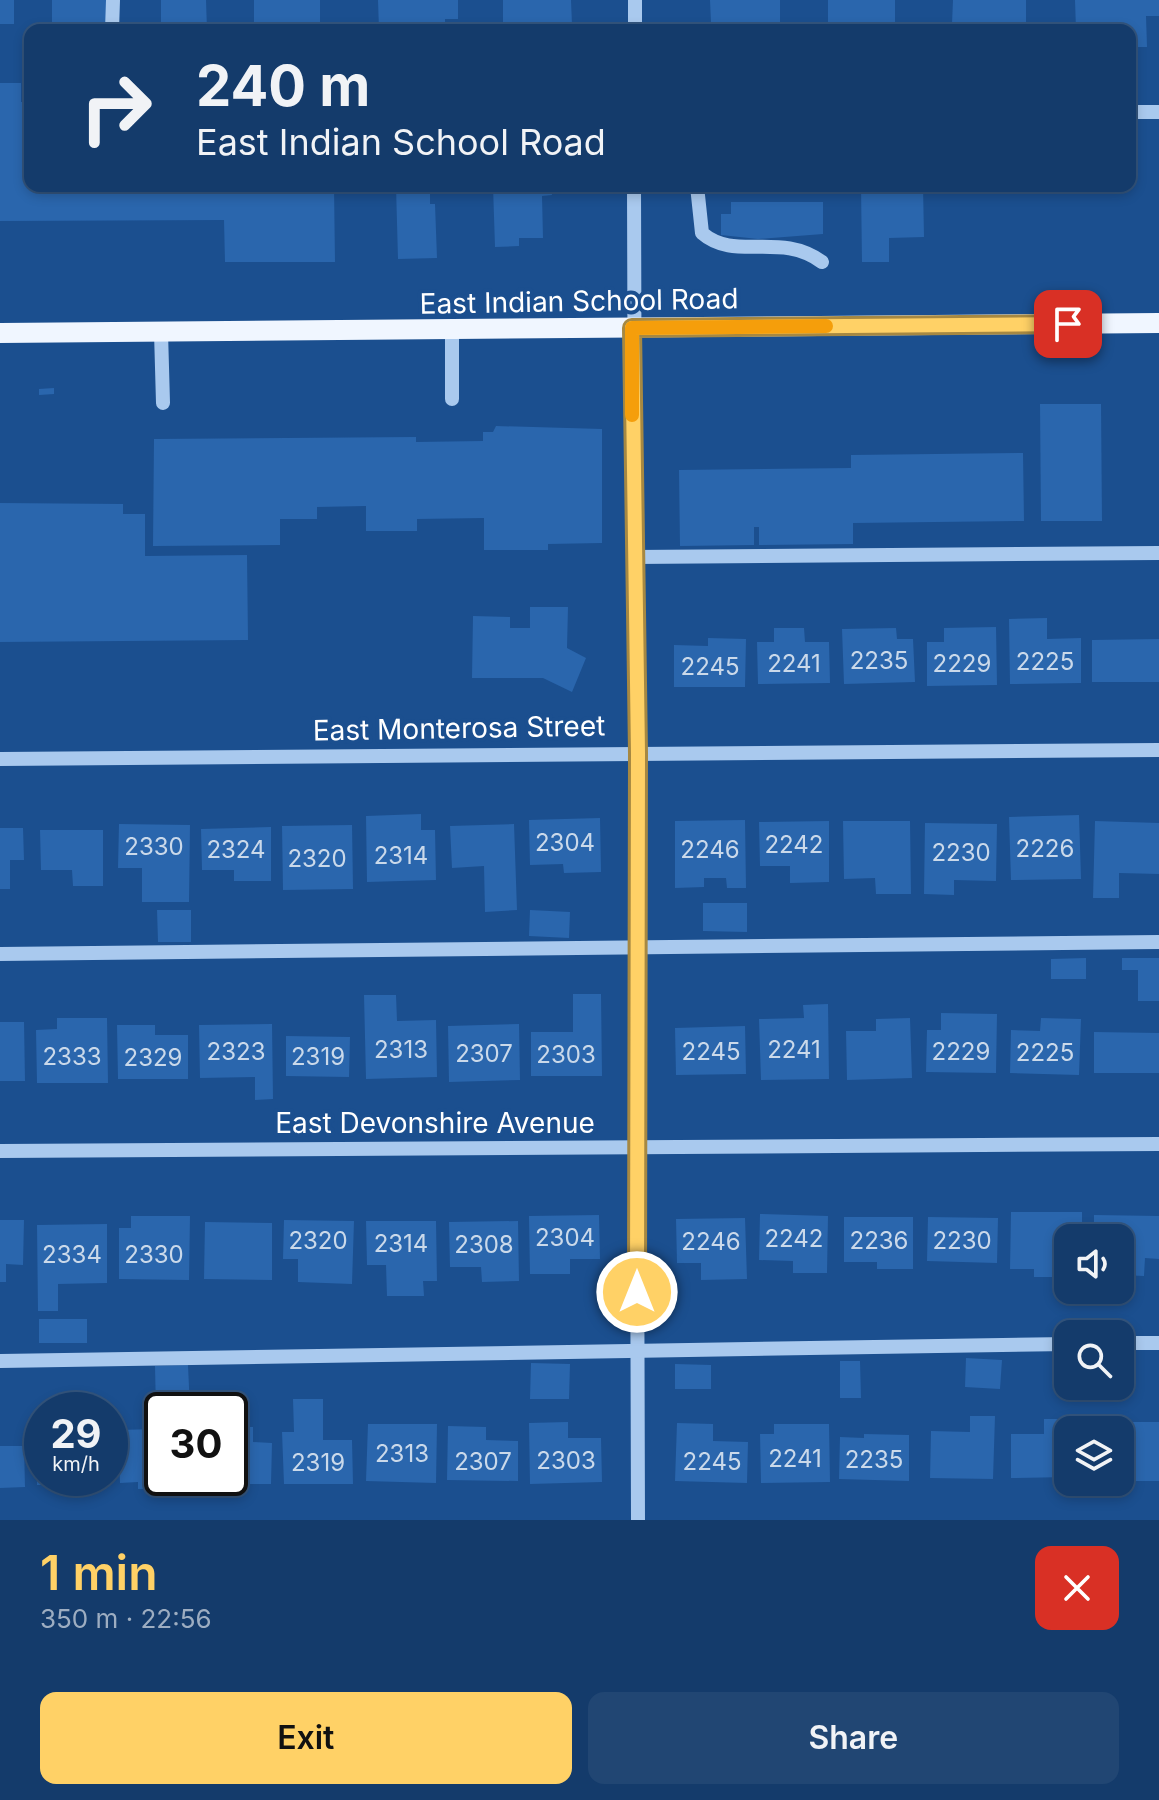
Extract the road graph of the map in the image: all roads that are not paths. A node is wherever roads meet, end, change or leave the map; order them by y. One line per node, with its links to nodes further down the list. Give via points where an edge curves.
1 (113, 0): 3 (street)
2 (635, 0): 4 (street)
3 (112, 24)
4 (635, 24)
5 (1136, 112): 6 (street)
6 (1159, 112)
7 (634, 192): 11 (street)
8 (698, 192): 9 (street, via 702,233 712,242 788,245)
9 (822, 262)
10 (1159, 323): 11 (main road, East Indian School Road)
11 (632, 328): 12 (main road, East Indian School Road); 18 (street)
12 (452, 330): 13 (main road, East Indian School Road); 15 (street)
13 (161, 332): 14 (main road, East Indian School Road); 16 (street)
14 (0, 333)
15 (452, 399)
16 (163, 403)
17 (1159, 553): 18 (street)
18 (634, 557): 20 (street)
19 (1159, 750): 20 (street, East Monterosa Street)
20 (638, 753): 21 (street, East Monterosa Street); 23 (street)
21 (0, 759)
22 (1159, 942): 23 (street)
23 (637, 949): 24 (street); 26 (street)
24 (0, 954)
25 (1159, 1144): 26 (street, East Devonshire Avenue)
26 (637, 1147): 27 (street, East Devonshire Avenue); 31 (street)
27 (0, 1151)
28 (1134, 1343): 29 (street)
29 (1159, 1343)
30 (1054, 1344): 31 (street)
31 (637, 1349): 32 (street); 33 (street)
32 (0, 1361)
33 (638, 1520)

